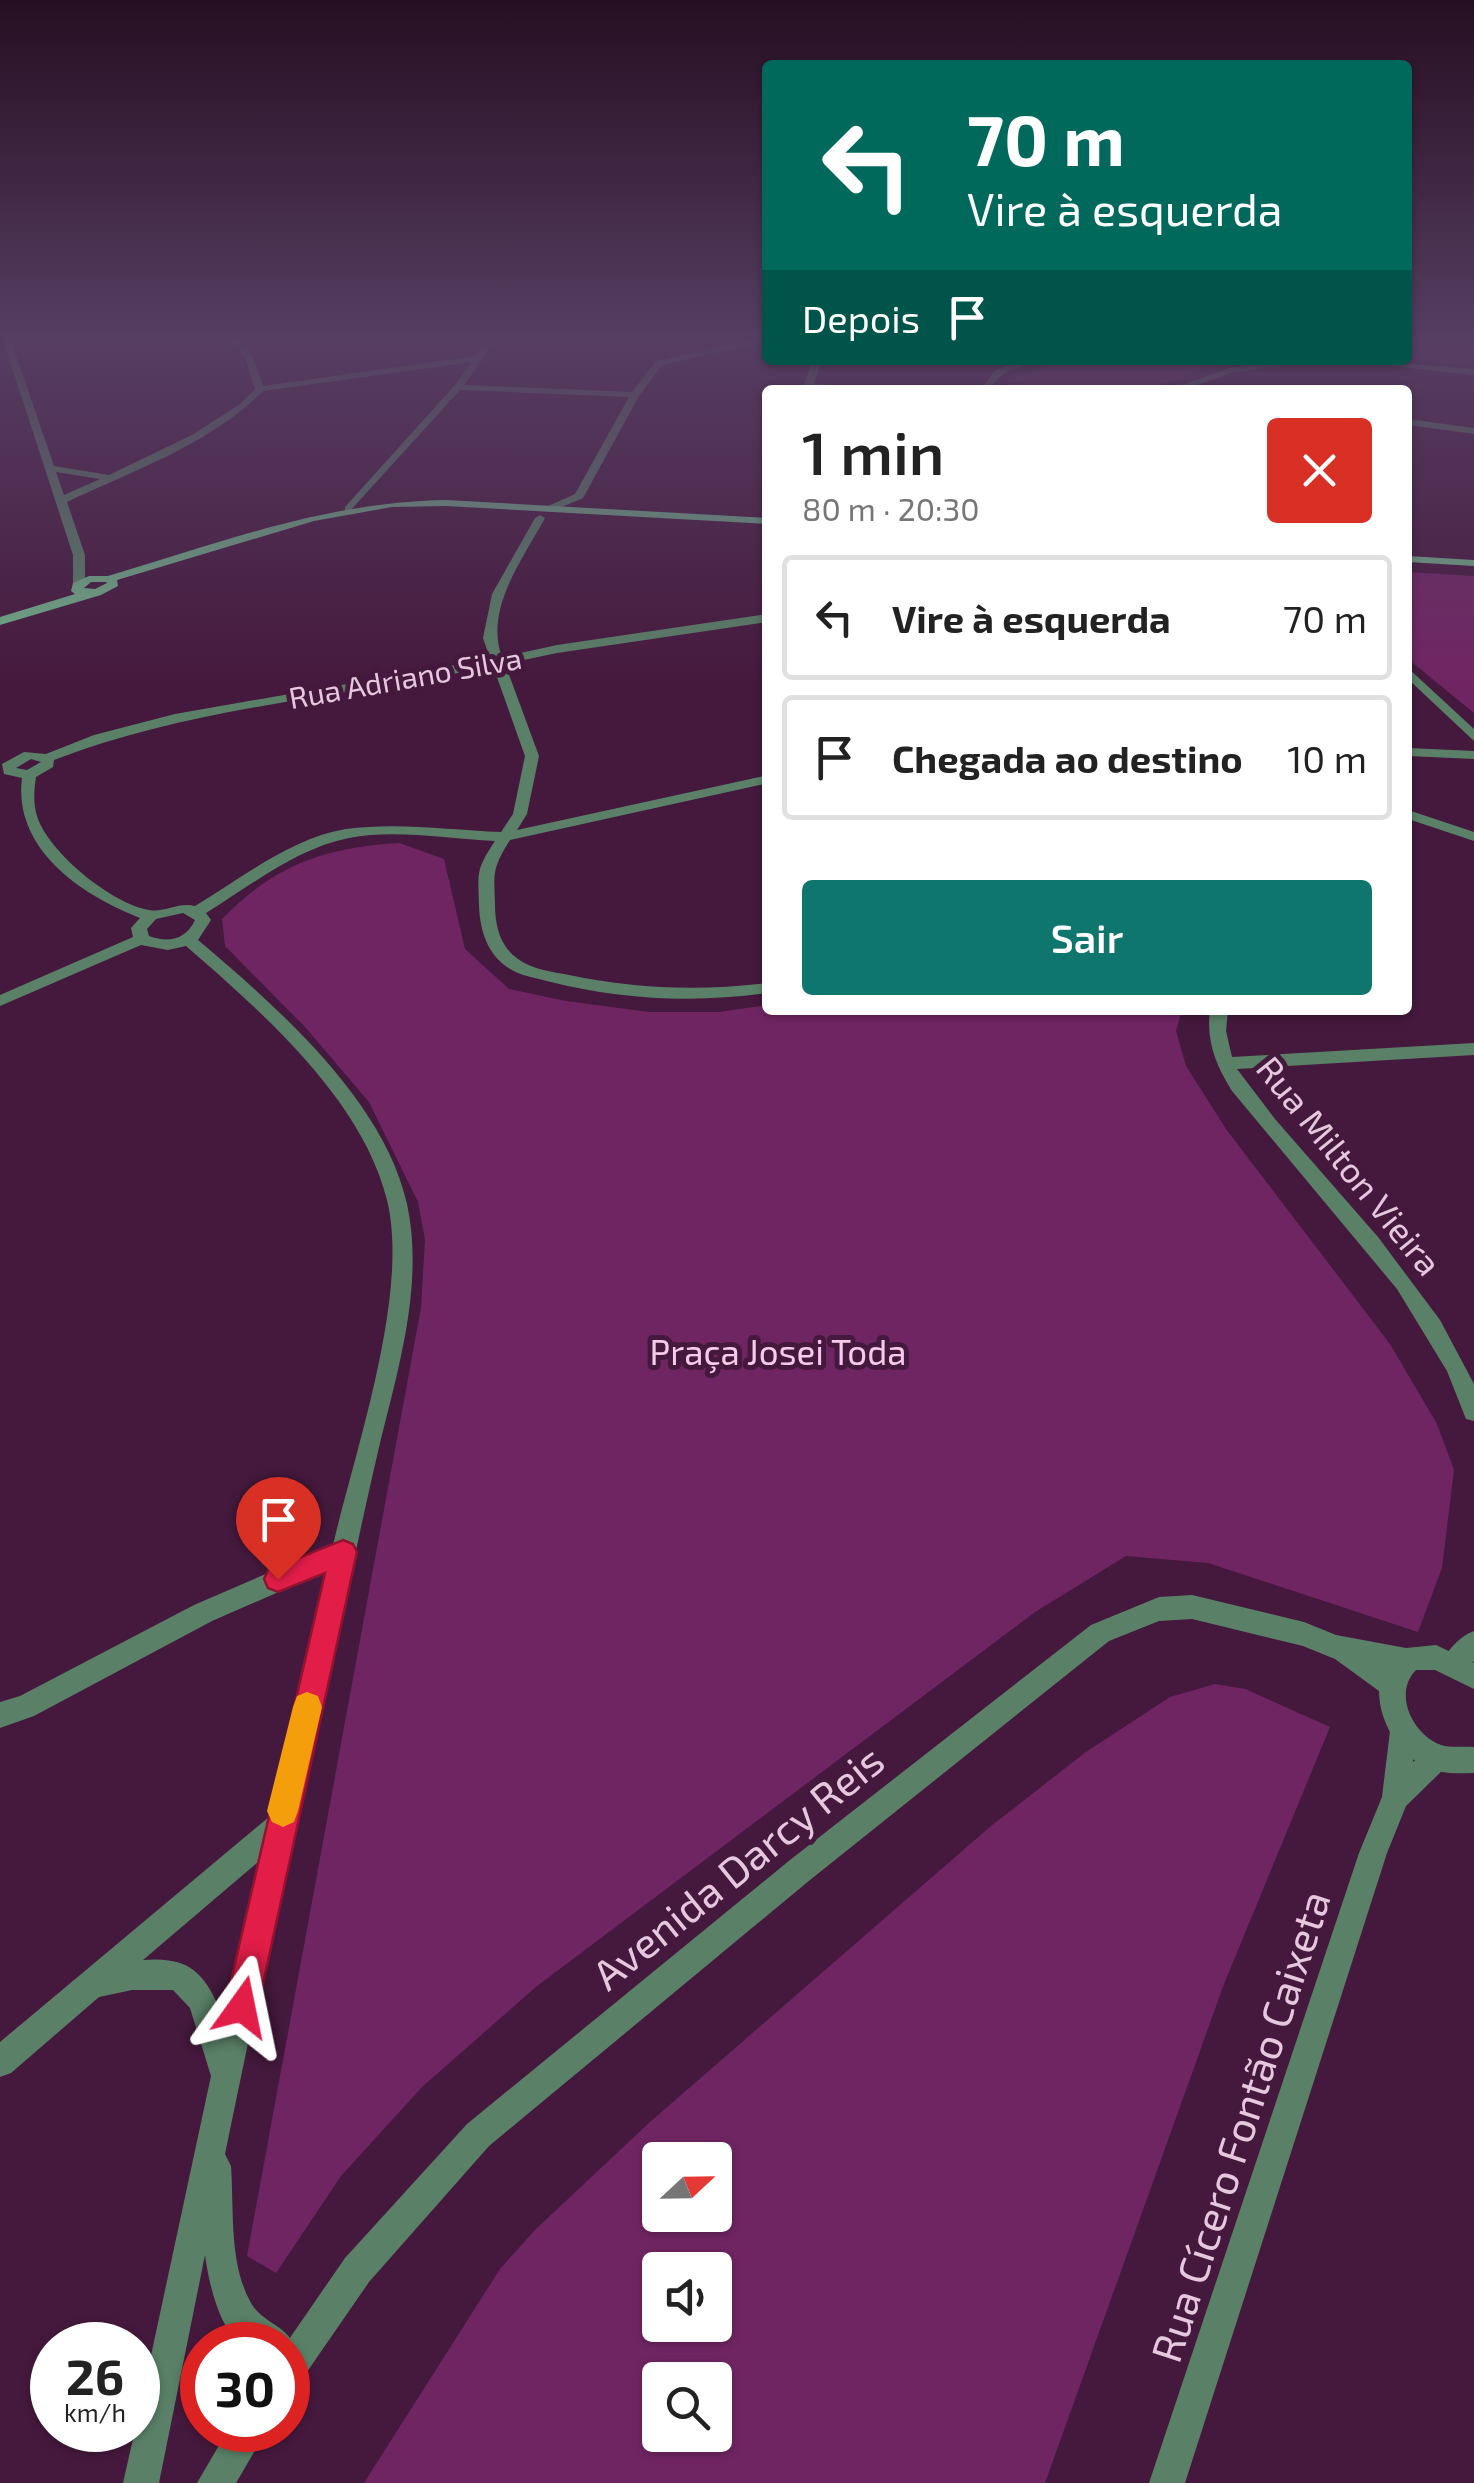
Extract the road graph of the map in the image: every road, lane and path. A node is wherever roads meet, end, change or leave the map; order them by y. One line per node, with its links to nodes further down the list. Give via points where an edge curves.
1 (46, 456): 5 (street)
2 (152, 456): 6 (street)
3 (398, 456): 8 (street)
4 (602, 456): 9 (street, via 579,496)
5 (50, 468): 6 (street); 7 (street)
6 (108, 477): 7 (street)
7 (61, 501): 12 (street)
8 (349, 509): 9 (main road, via 418,503); 17 (main road)
9 (545, 514): 10 (main road); 11 (main road); 17 (main road, via 360,516); 22 (street, via 498,594 489,638)
10 (762, 519)
11 (762, 532)
12 (78, 554): 17 (street); 18 (street)
13 (1412, 559): 14 (main road)
14 (1474, 563)
15 (1412, 568): 16 (main road)
16 (1474, 572)
17 (107, 581): 18 (main road)
18 (81, 588): 19 (main road); 21 (main road)
19 (0, 611)
20 (762, 619): 22 (street, Rua Adriano Silva)
21 (0, 621)
22 (499, 662): 29 (street, Rua Adriano Silva, via 175,718); 33 (street, via 532,756 520,814)
23 (1412, 676): 24 (street)
24 (1474, 737)
25 (0, 752): 28 (street)
26 (1412, 752): 27 (street)
27 (1474, 755)
28 (18, 758): 29 (street); 30 (street, via 9,770)
29 (47, 758): 30 (street, via 48,764)
30 (28, 774): 36 (street, via 38,837 95,892)
31 (762, 780): 33 (street)
32 (1412, 815): 34 (street)
33 (506, 837): 35 (street, via 344,834 296,850); 39 (street, via 484,878 494,944 512,963 634,991)
34 (1474, 837)
35 (197, 912): 36 (street, via 166,909); 38 (street, via 203,920)
36 (150, 916): 37 (street, via 139,928)
37 (141, 940): 38 (street, via 153,946); 40 (street)
38 (189, 940): 45 (street, via 252,994 322,1070 366,1134 396,1200 402,1274)
39 (762, 989)
40 (0, 1001)
41 (1218, 1015): 43 (street, Rua Milton Vieira)
42 (1474, 1049): 43 (street)
43 (1224, 1064): 44 (street, Rua Milton Vieira, via 1426,1314)
44 (1474, 1412)
45 (343, 1552): 51 (street); 55 (street)
46 (1474, 1643): 49 (street)
47 (1335, 1646): 48 (street, Avenida Darcy Reis); 50 (street, Avenida Darcy Reis); 61 (street, Avenida Darcy Reis, via 1192,1607 1159,1609 1100,1633 478,2135)
48 (1407, 1660): 49 (street, Avenida Darcy Reis, via 1429,1656); 50 (street)
49 (1464, 1670)
50 (1390, 1682): 52 (street)
51 (0, 1715)
52 (1404, 1731): 53 (street); 54 (street, Rua Cícero Fontão Caixeta)
53 (1462, 1763): 54 (street, Rua Cícero Fontão Caixeta)
54 (1396, 1797): 65 (street, Rua Cícero Fontão Caixeta)
55 (280, 1825): 56 (street); 58 (street)
56 (91, 1985): 57 (street); 58 (street, via 145,1972 175,1973 192,1984)
57 (0, 2062)
58 (226, 2080): 59 (street)
59 (213, 2144): 60 (street, via 224,2269); 63 (street)
60 (246, 2322)
61 (310, 2327)
62 (235, 2452): 64 (street)
63 (141, 2483)
64 (215, 2483)
65 (1167, 2483)

